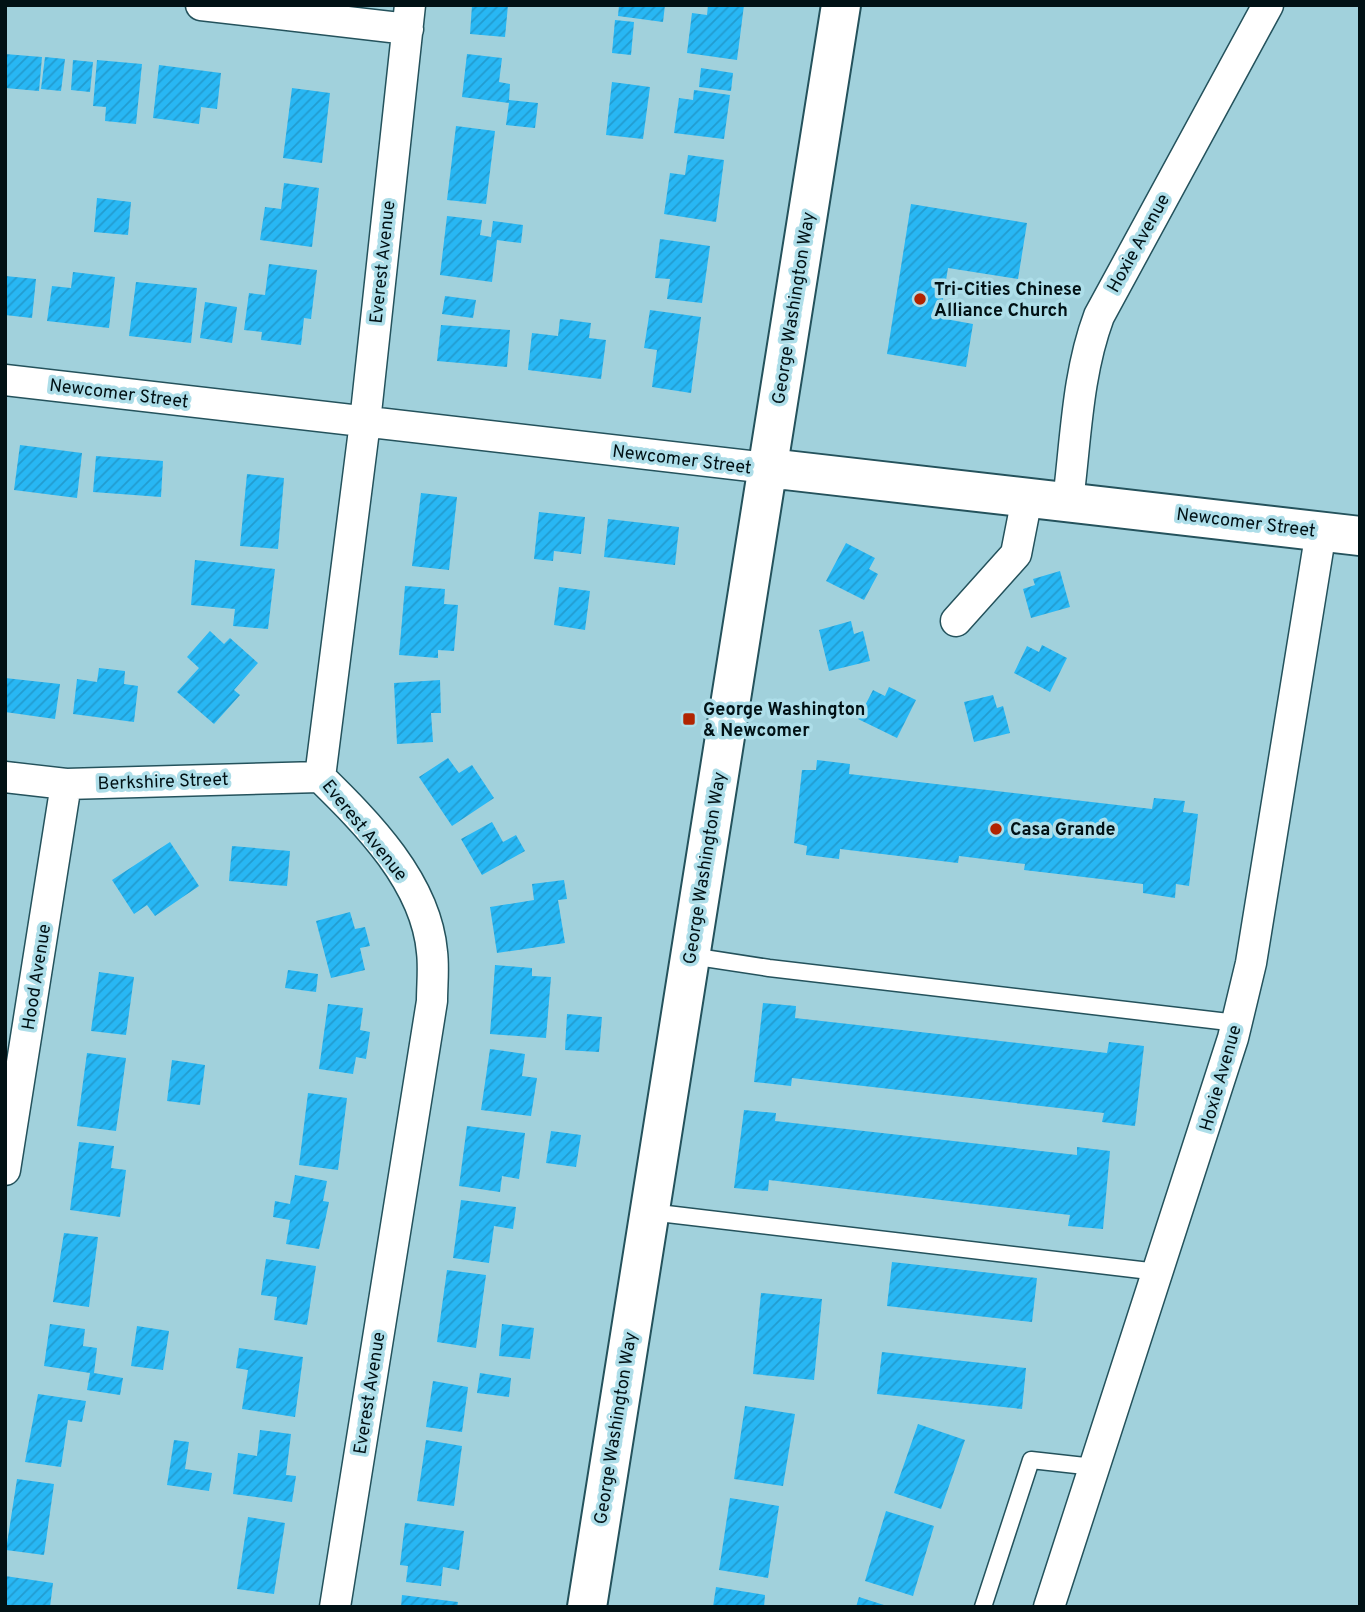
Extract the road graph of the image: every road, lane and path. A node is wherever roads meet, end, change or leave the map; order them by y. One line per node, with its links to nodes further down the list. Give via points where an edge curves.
1 (201, 5): 4 (street)
2 (841, 5): 7 (main road, George Washington Way)
3 (1268, 5): 9 (street, Hoxie Avenue, via 1099,316 1082,373)
4 (409, 17): 6 (street, Everest Avenue)
5 (5, 380): 6 (street, Newcomer Street)
6 (365, 422): 7 (street, Newcomer Street); 13 (street, Everest Avenue)
7 (768, 468): 8 (main road, Newcomer Street); 16 (main road, George Washington Way)
8 (1027, 498): 9 (main road, Newcomer Street); 12 (street, via 1016,554)
9 (1068, 501): 10 (main road, Newcomer Street)
10 (1321, 531): 11 (main road, Newcomer Street); 17 (street, Hoxie Avenue, via 1251,963)
11 (1360, 536)
12 (956, 621)
13 (320, 776): 15 (street, Berkshire Street); 22 (street, Everest Avenue, via 404,874 422,908 432,951 432,1001)
14 (5, 777): 15 (street, Berkshire Street)
15 (66, 785): 18 (street, Hood Avenue)
16 (691, 956): 17 (lane); 19 (main road, George Washington Way)
17 (1237, 1023): 20 (street, Hoxie Avenue)
18 (5, 1170)
19 (650, 1212): 20 (lane); 23 (main road, George Washington Way)
20 (1158, 1272): 21 (street, Hoxie Avenue)
21 (1094, 1467): 24 (lane, via 1031,1460); 25 (street, Hoxie Avenue)
22 (335, 1607)
23 (587, 1607)
24 (983, 1607)
25 (1049, 1607)

